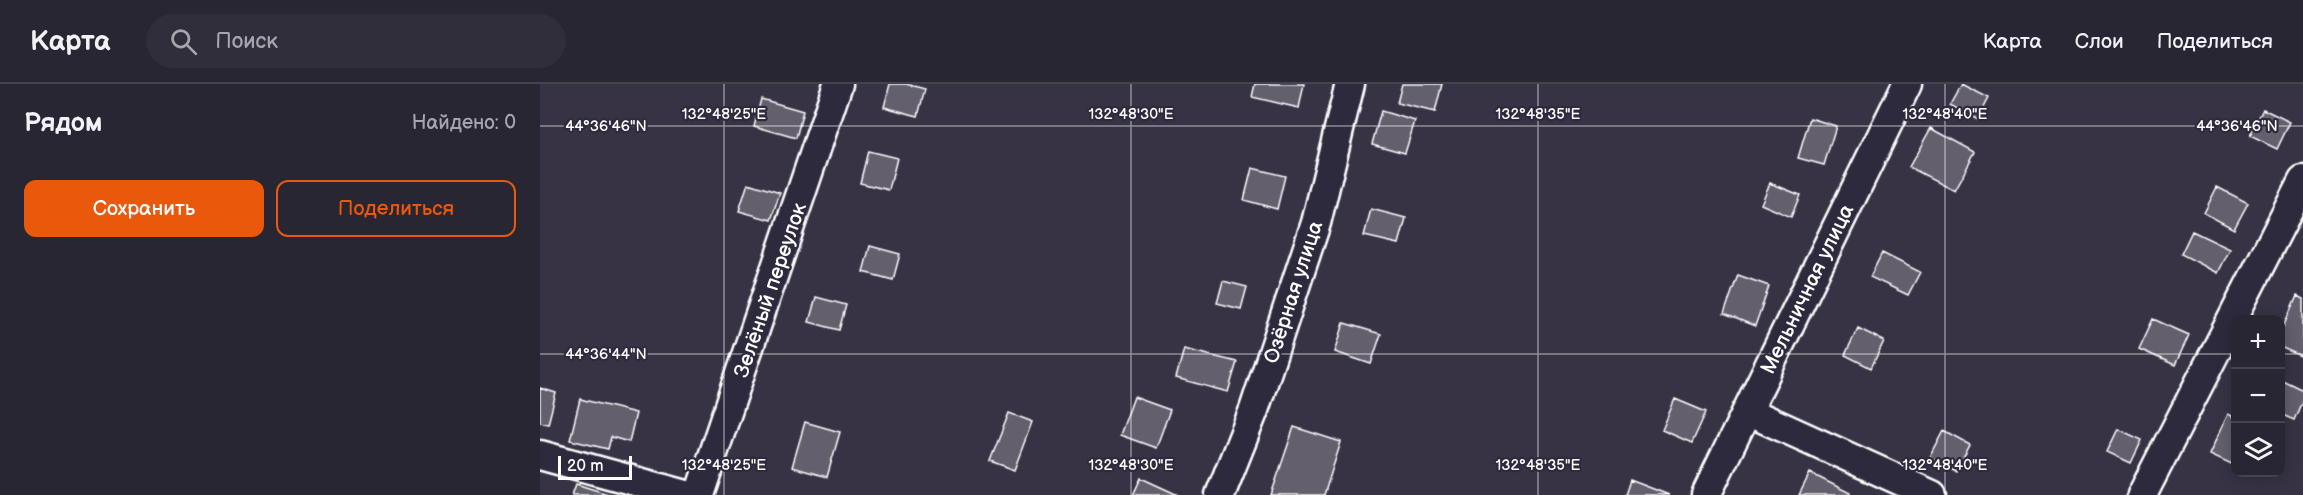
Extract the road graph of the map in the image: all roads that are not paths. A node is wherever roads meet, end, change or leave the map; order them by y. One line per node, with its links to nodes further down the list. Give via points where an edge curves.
1 (838, 84): 8 (street, Зелёный переулок)
2 (1350, 84): 9 (street, Озёрная улица, via 1313,234 1254,411)
3 (1907, 84): 5 (street, Мельничная улица)
4 (2303, 181): 12 (street)
5 (1747, 411): 10 (street, Мельничная улица); 11 (street)
6 (540, 455): 7 (street)
7 (686, 495)
8 (699, 495)
9 (1220, 495)
10 (1706, 495)
11 (1932, 495)
12 (2142, 495)

